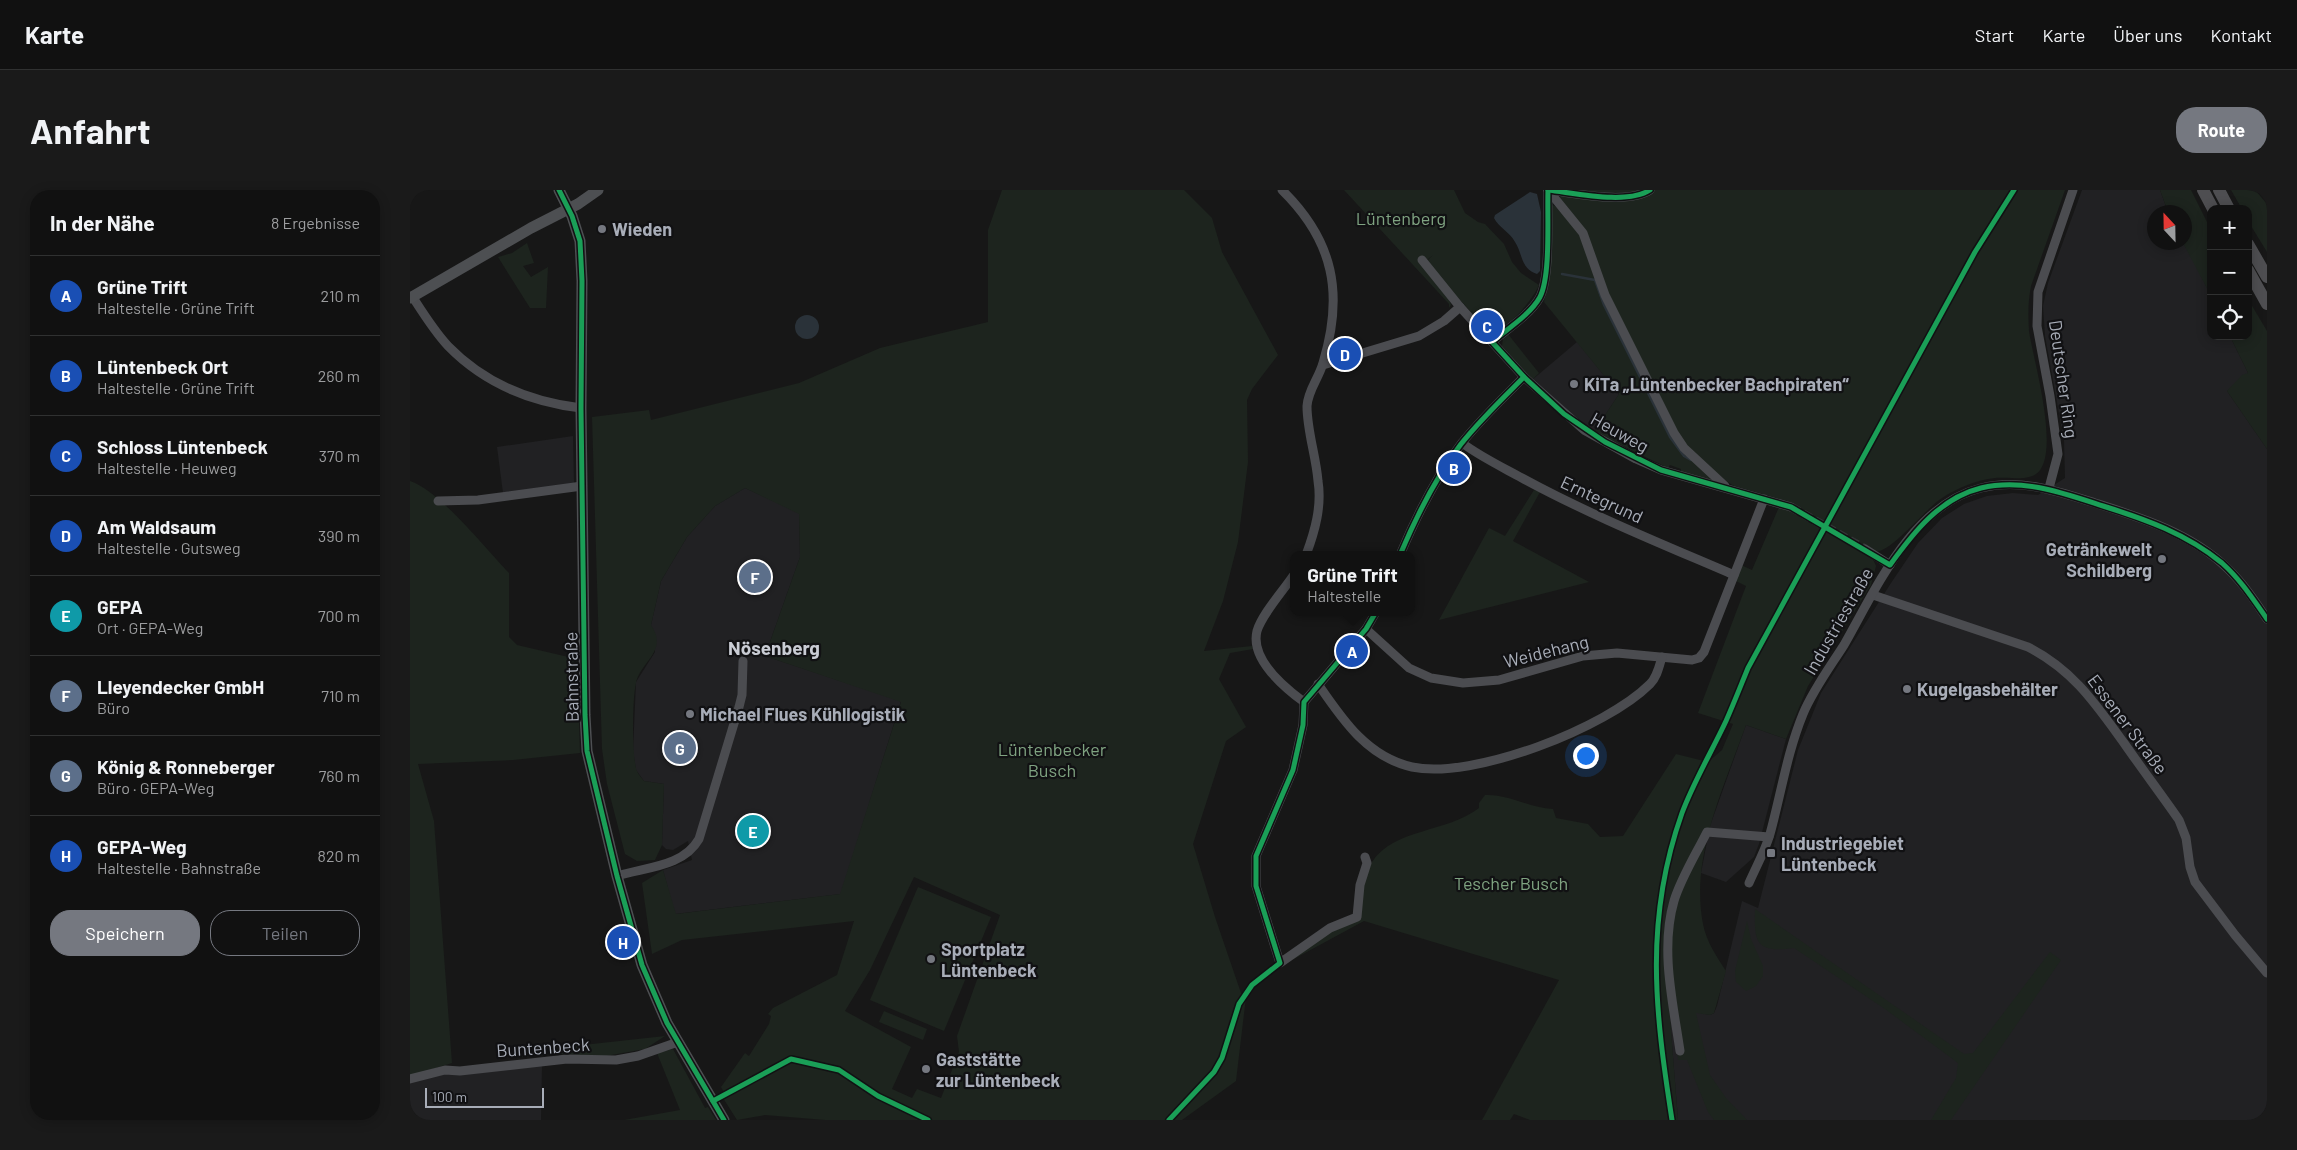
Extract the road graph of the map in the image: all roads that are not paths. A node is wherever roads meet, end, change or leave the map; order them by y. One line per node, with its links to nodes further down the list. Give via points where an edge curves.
1 (559, 190): 11 (main road, Bahnstraße)
2 (598, 190): 11 (main road)
3 (1282, 190): 22 (street, via 1316,231 1330,264 1335,297 1334,319)
4 (1548, 190): 5 (street, via 1631,197); 21 (street, via 1546,270 1542,291 1532,307); 27 (street, via 1583,233 1605,295 1674,433 1684,448)
5 (1650, 190)
6 (2073, 190): 28 (street, Deutscher Ring, via 2038,292 2037,326 2058,454)
7 (2203, 190): 9 (highway)
8 (2219, 190): 10 (highway)
9 (2211, 205)
10 (2227, 205)
11 (569, 208): 18 (main road); 24 (main road, Bahnstraße, via 580,241)
12 (2252, 247): 15 (highway)
13 (2252, 250): 17 (highway)
14 (1422, 260): 20 (street, Heuweg)
15 (2267, 265)
16 (2252, 277): 19 (highway)
17 (2267, 278)
18 (411, 297): 24 (street, via 447,345 483,375 532,398)
19 (2267, 304)
20 (1460, 307): 21 (street, Heuweg); 22 (street, via 1419,336)
21 (1492, 342): 23 (street, Heuweg)
22 (1323, 365): 33 (street, via 1308,400 1319,503)
23 (1524, 377): 25 (street); 27 (street, Heuweg, via 1564,414 1605,442 1661,470)
24 (581, 408): 26 (main road, Bahnstraße)
25 (1462, 443): 34 (street, via 1424,505); 36 (street, Erntegrund, via 1577,507)
26 (582, 486): 30 (street, via 478,500); 48 (main road, Bahnstraße, via 587,751)
27 (1726, 488): 29 (street, Heuweg)
28 (2049, 488): 35 (street, Industriestraße, via 2005,485 1980,488 1950,501 1930,517); 40 (street, Industriestraße, via 2160,525 2198,546 2238,579)
29 (1764, 499): 31 (street, Heuweg); 36 (street, Weidehang)
30 (438, 501)
31 (1791, 507)
32 (1865, 549): 35 (street)
33 (1307, 551)
34 (1402, 551)
35 (1890, 565): 38 (street, Industriestraße)
36 (1734, 574): 42 (street, Weidehang, via 1699,658)
37 (1290, 580): 45 (street, via 1261,622 1257,645 1266,664)
38 (1873, 595): 46 (street, Industriestraße, via 1804,712 1792,743); 50 (street, Essener Straße, via 2028,647 2069,674 2088,694 2179,820 2195,882)
39 (1374, 616): 41 (street)
40 (2267, 619)
41 (1366, 629): 42 (street, Weidehang, via 1408,668 1431,678 1463,683 1499,680 1583,656 1617,652); 44 (street)
42 (1662, 657): 44 (street, via 1650,684 1628,702 1580,729 1492,761 1438,770 1411,767 1386,758 1368,746 1345,724)
43 (743, 661): 48 (street, via 739,707 694,847 679,860)
44 (1318, 684): 45 (street)
45 (1304, 702): 47 (street, via 1303,725 1293,770 1256,856 1256,886 1280,963 1330,928 1356,917 1367,863)
46 (1769, 837): 49 (street, Industriestraße); 52 (street, via 1707,832 1674,899 1668,931 1668,964)
47 (1365, 857)
48 (618, 876): 51 (main road, Bahnstraße, via 649,985)
49 (1749, 883)
50 (2267, 974)
51 (678, 1042): 53 (street, Buntenbeck, via 616,1060 567,1058 445,1070); 54 (main road, Bahnstraße)
52 (1680, 1051)
53 (410, 1079)
54 (724, 1120)

